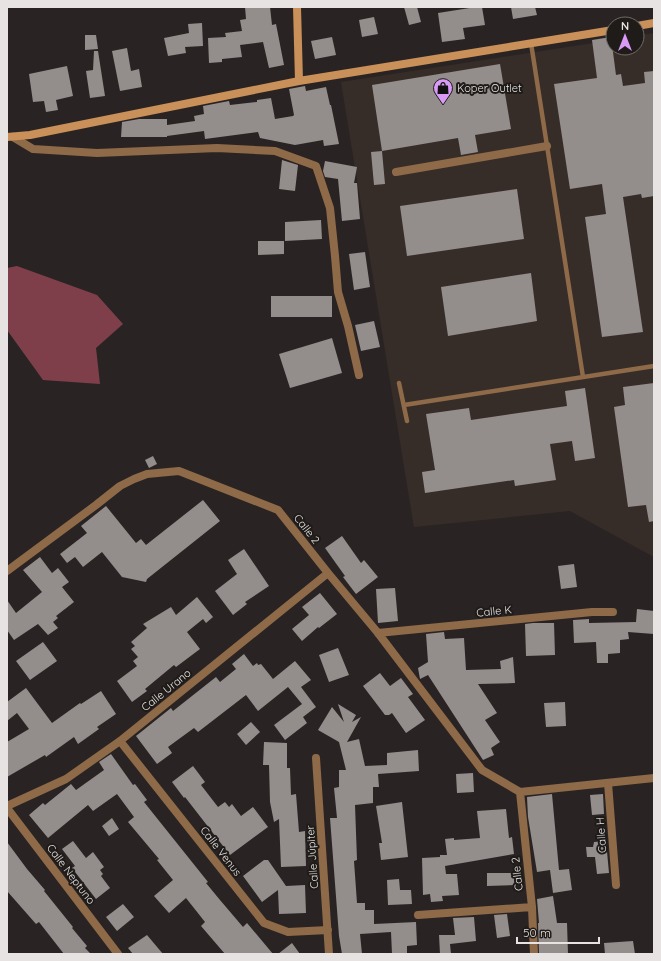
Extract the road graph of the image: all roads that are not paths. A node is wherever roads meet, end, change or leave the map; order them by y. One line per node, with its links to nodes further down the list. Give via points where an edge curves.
1 (297, 7): 4 (street)
2 (605, 31): 3 (street)
3 (531, 43): 4 (street); 6 (lane)
4 (299, 81): 5 (street, via 30,136)
5 (10, 137): 9 (street, via 32,149 97,153 217,148 275,151 316,166 330,208 338,292)
6 (547, 146): 7 (street); 10 (lane)
7 (396, 172)
8 (654, 366): 10 (lane)
9 (359, 375)
10 (583, 377): 12 (lane)
11 (399, 383): 12 (lane)
12 (404, 405): 13 (lane)
13 (407, 422)
14 (7, 571): 15 (street, Calle 2, via 120,486 147,474 179,471 278,510)
15 (328, 574): 17 (street, Calle 2); 18 (street, Calle Urano)
16 (613, 612): 17 (street, Calle K, via 577,613)
17 (378, 633): 22 (street, Calle 2, via 482,770)
18 (120, 741): 23 (street, Calle Urano, via 66,779); 27 (street, Calle Venus, via 264,923 288,932)
19 (316, 758): 27 (street, Calle Júpiter)
20 (654, 778): 21 (street)
21 (608, 783): 22 (street); 24 (street, Calle H)
22 (520, 792): 25 (street, Calle 2)
23 (7, 807): 28 (street, Calle Neptuno)
24 (616, 885)
25 (532, 907): 26 (street); 30 (street, Calle 2)
26 (418, 915)
27 (328, 930): 29 (street, Calle Júpiter)
28 (118, 954)
29 (329, 954)
30 (534, 954)

